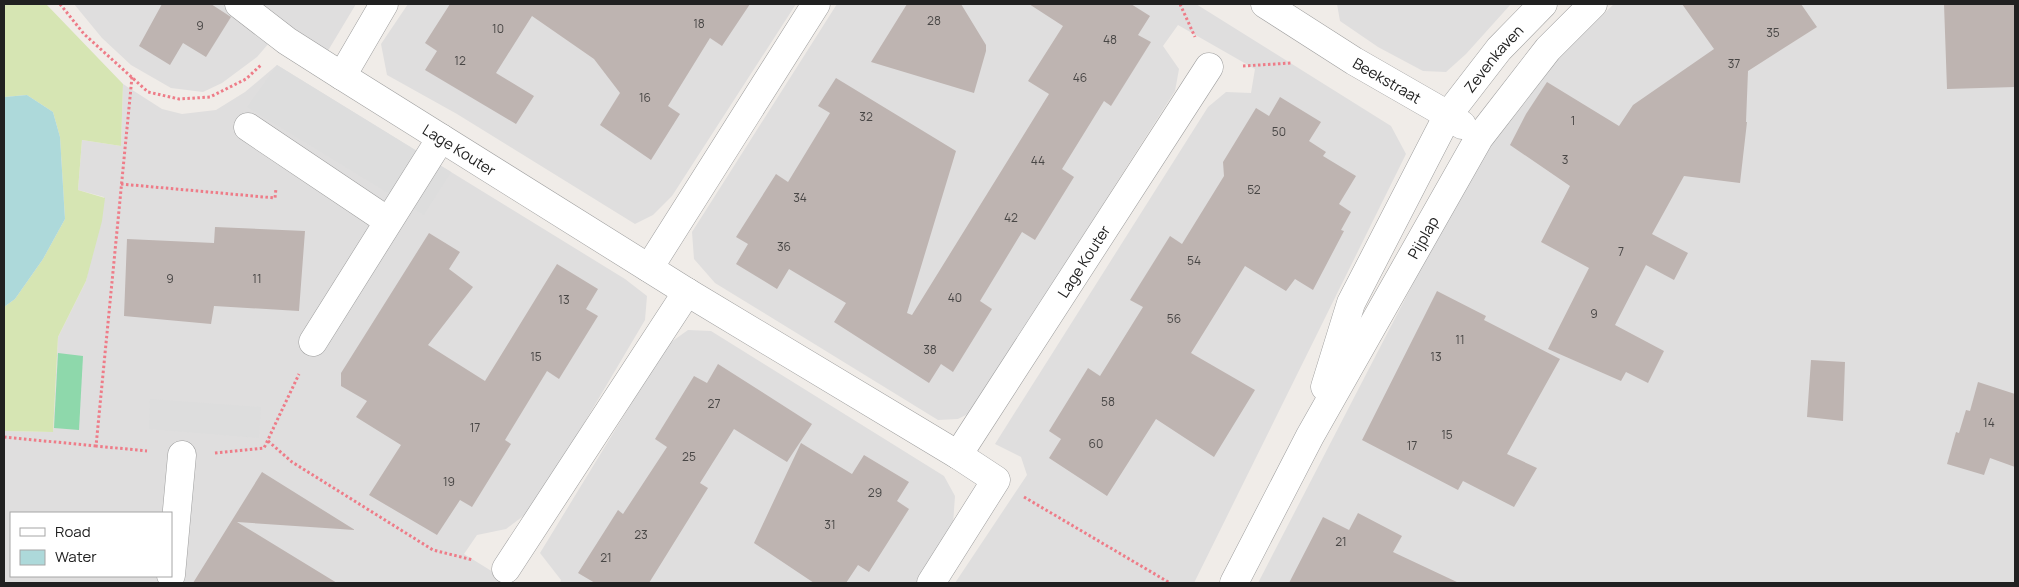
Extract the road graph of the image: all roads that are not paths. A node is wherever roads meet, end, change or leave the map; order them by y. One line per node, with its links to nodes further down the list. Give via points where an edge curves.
1 (239, 4): 9 (street, Lage Kouter, via 287,41)
2 (384, 4): 9 (street)
3 (816, 4): 15 (street)
4 (1265, 4): 7 (street, Beekstraat)
5 (1543, 4): 10 (street, Zevenkaven, via 1499,49)
6 (1593, 4): 13 (street, Pijplap, via 1548,49)
7 (1300, 13): 10 (street, Beekstraat, via 1354,61)
8 (1209, 67): 20 (street, Lage Kouter)
9 (342, 76): 12 (street, Lage Kouter)
10 (1448, 115): 13 (street, Beekstraat); 18 (street, Pijplap, via 1351,303)
11 (248, 127): 14 (street)
12 (441, 138): 14 (street); 15 (street, Lage Kouter)
13 (1479, 138): 18 (street, Pijplap)
14 (388, 221): 17 (street)
15 (649, 268): 16 (street, Lage Kouter)
16 (687, 292): 20 (street, Lage Kouter); 22 (street)
17 (313, 342)
18 (1310, 436): 24 (street, Pijplap)
19 (182, 455): 21 (street)
20 (958, 455): 23 (street, Lage Kouter, via 996,480)
21 (172, 565)
22 (506, 569)
23 (931, 583)
24 (1234, 583)

